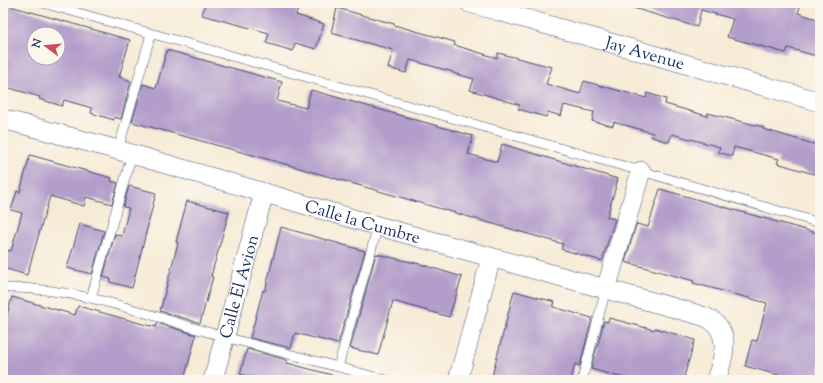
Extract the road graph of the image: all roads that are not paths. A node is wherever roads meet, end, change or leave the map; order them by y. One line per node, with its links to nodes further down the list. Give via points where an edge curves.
1 (42, 3): 3 (lane)
2 (470, 3): 4 (street, Jay Avenue)
3 (151, 34): 6 (lane); 7 (lane)
4 (820, 102)
5 (3, 118): 6 (street, Calle la Cumbre)
6 (125, 152): 8 (street, Calle la Cumbre); 14 (lane)
7 (641, 171): 9 (lane); 13 (street)
8 (264, 193): 10 (street, Calle la Cumbre); 15 (street, Calle El Avion)
9 (820, 223)
10 (378, 226): 11 (street, Calle la Cumbre); 16 (lane)
11 (491, 258): 13 (street, Calle la Cumbre); 19 (street)
12 (3, 288): 14 (lane, via 51,290)
13 (606, 289): 20 (lane); 21 (street, Calle la Cumbre, via 710,319 720,328 724,341 723,360)
14 (91, 298): 15 (lane)
15 (225, 337): 16 (lane); 17 (street, Calle El Avion)
16 (338, 367): 18 (lane)
17 (213, 380)
18 (386, 380)
19 (458, 380)
20 (582, 380)
21 (716, 380)

